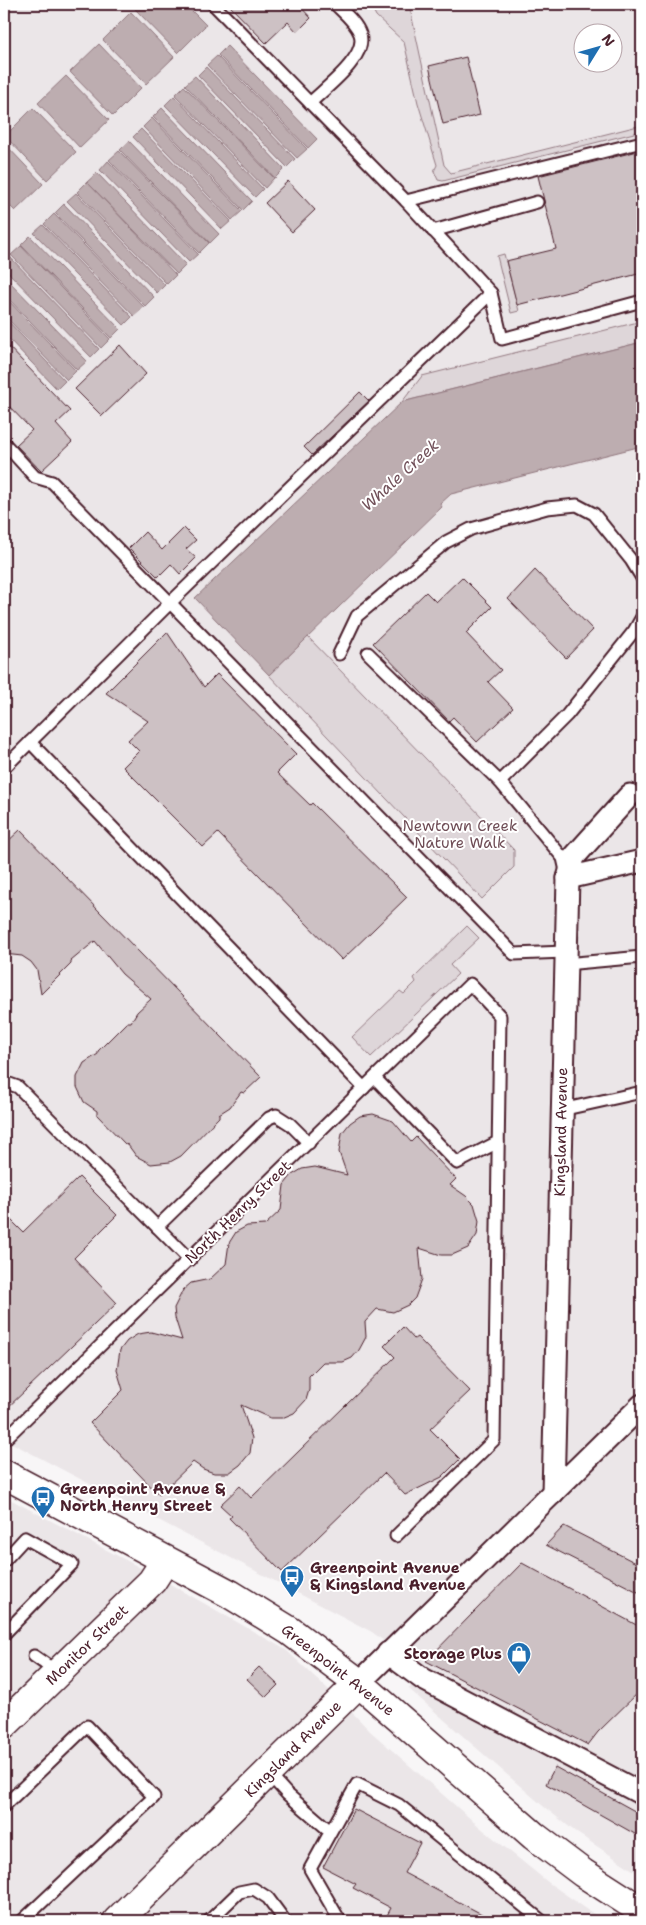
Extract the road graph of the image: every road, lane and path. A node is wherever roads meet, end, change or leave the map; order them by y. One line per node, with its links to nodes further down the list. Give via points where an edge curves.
1 (213, 4): 3 (lane)
2 (335, 4): 3 (lane, via 360,33 362,45 356,58)
3 (310, 103): 5 (lane)
4 (642, 142): 5 (lane)
5 (406, 201): 7 (lane)
6 (537, 202): 7 (lane)
7 (433, 230): 8 (lane)
8 (491, 293): 9 (lane, via 502,339); 12 (lane)
9 (642, 301)
10 (4, 443): 12 (lane, via 35,477 52,482)
11 (642, 578): 15 (lane, via 594,514 577,505 547,508 472,529 446,542 357,616)
12 (170, 603): 16 (lane); 23 (lane, via 514,954)
13 (642, 617): 18 (lane, via 567,715)
14 (368, 652): 18 (lane)
15 (339, 654)
16 (30, 742): 17 (lane); 26 (lane)
17 (4, 768)
18 (500, 782): 21 (lane, via 563,858)
19 (630, 795): 21 (street, Kingsland Avenue, via 574,857)
20 (642, 861): 21 (street)
21 (568, 878): 23 (street, Kingsland Avenue)
22 (642, 957): 23 (lane)
23 (565, 958): 28 (street, Kingsland Avenue)
24 (375, 1078): 26 (lane, North Henry Street); 29 (lane, via 457,1164); 29 (lane, North Henry Street, via 470,984 500,1016)
25 (4, 1082): 31 (lane, via 18,1087)
26 (364, 1088): 30 (lane, North Henry Street)
27 (642, 1092): 28 (lane)
28 (561, 1110): 36 (street, Kingsland Avenue)
29 (498, 1142): 37 (lane, via 494,1440)
30 (309, 1143): 31 (lane, via 282,1117 270,1118); 32 (lane, North Henry Street)
31 (157, 1227): 32 (lane)
32 (190, 1260): 34 (lane, North Henry Street)
33 (642, 1405): 36 (street, Kingsland Avenue)
34 (4, 1440)
35 (4, 1474): 39 (main road, Greenpoint Avenue)
36 (553, 1493): 41 (street, Kingsland Avenue)
37 (396, 1536)
38 (4, 1561): 40 (lane, via 25,1538 72,1564)
39 (165, 1561): 43 (main road, Monitor Street, via 152,1581); 44 (main road, Greenpoint Avenue, via 262,1613)
40 (5, 1638)
41 (388, 1653): 44 (street, Kingsland Avenue); 47 (street, via 418,1676)
42 (34, 1656): 43 (lane)
43 (57, 1672): 45 (main road, Monitor Street)
44 (359, 1683): 46 (main road, Kingsland Avenue); 50 (main road, Greenpoint Avenue, via 557,1854)
45 (4, 1725)
46 (268, 1773): 49 (lane); 52 (main road, Kingsland Avenue)
47 (642, 1794)
48 (4, 1806): 51 (lane, via 87,1726 154,1797)
49 (330, 1831): 55 (lane, via 310,1869); 56 (lane, via 357,1784 399,1805)
50 (642, 1911)
51 (22, 1921)
52 (119, 1921)
53 (209, 1921): 54 (lane, via 239,1892 254,1889 268,1898)
54 (285, 1921)
55 (340, 1921)
56 (542, 1921)

